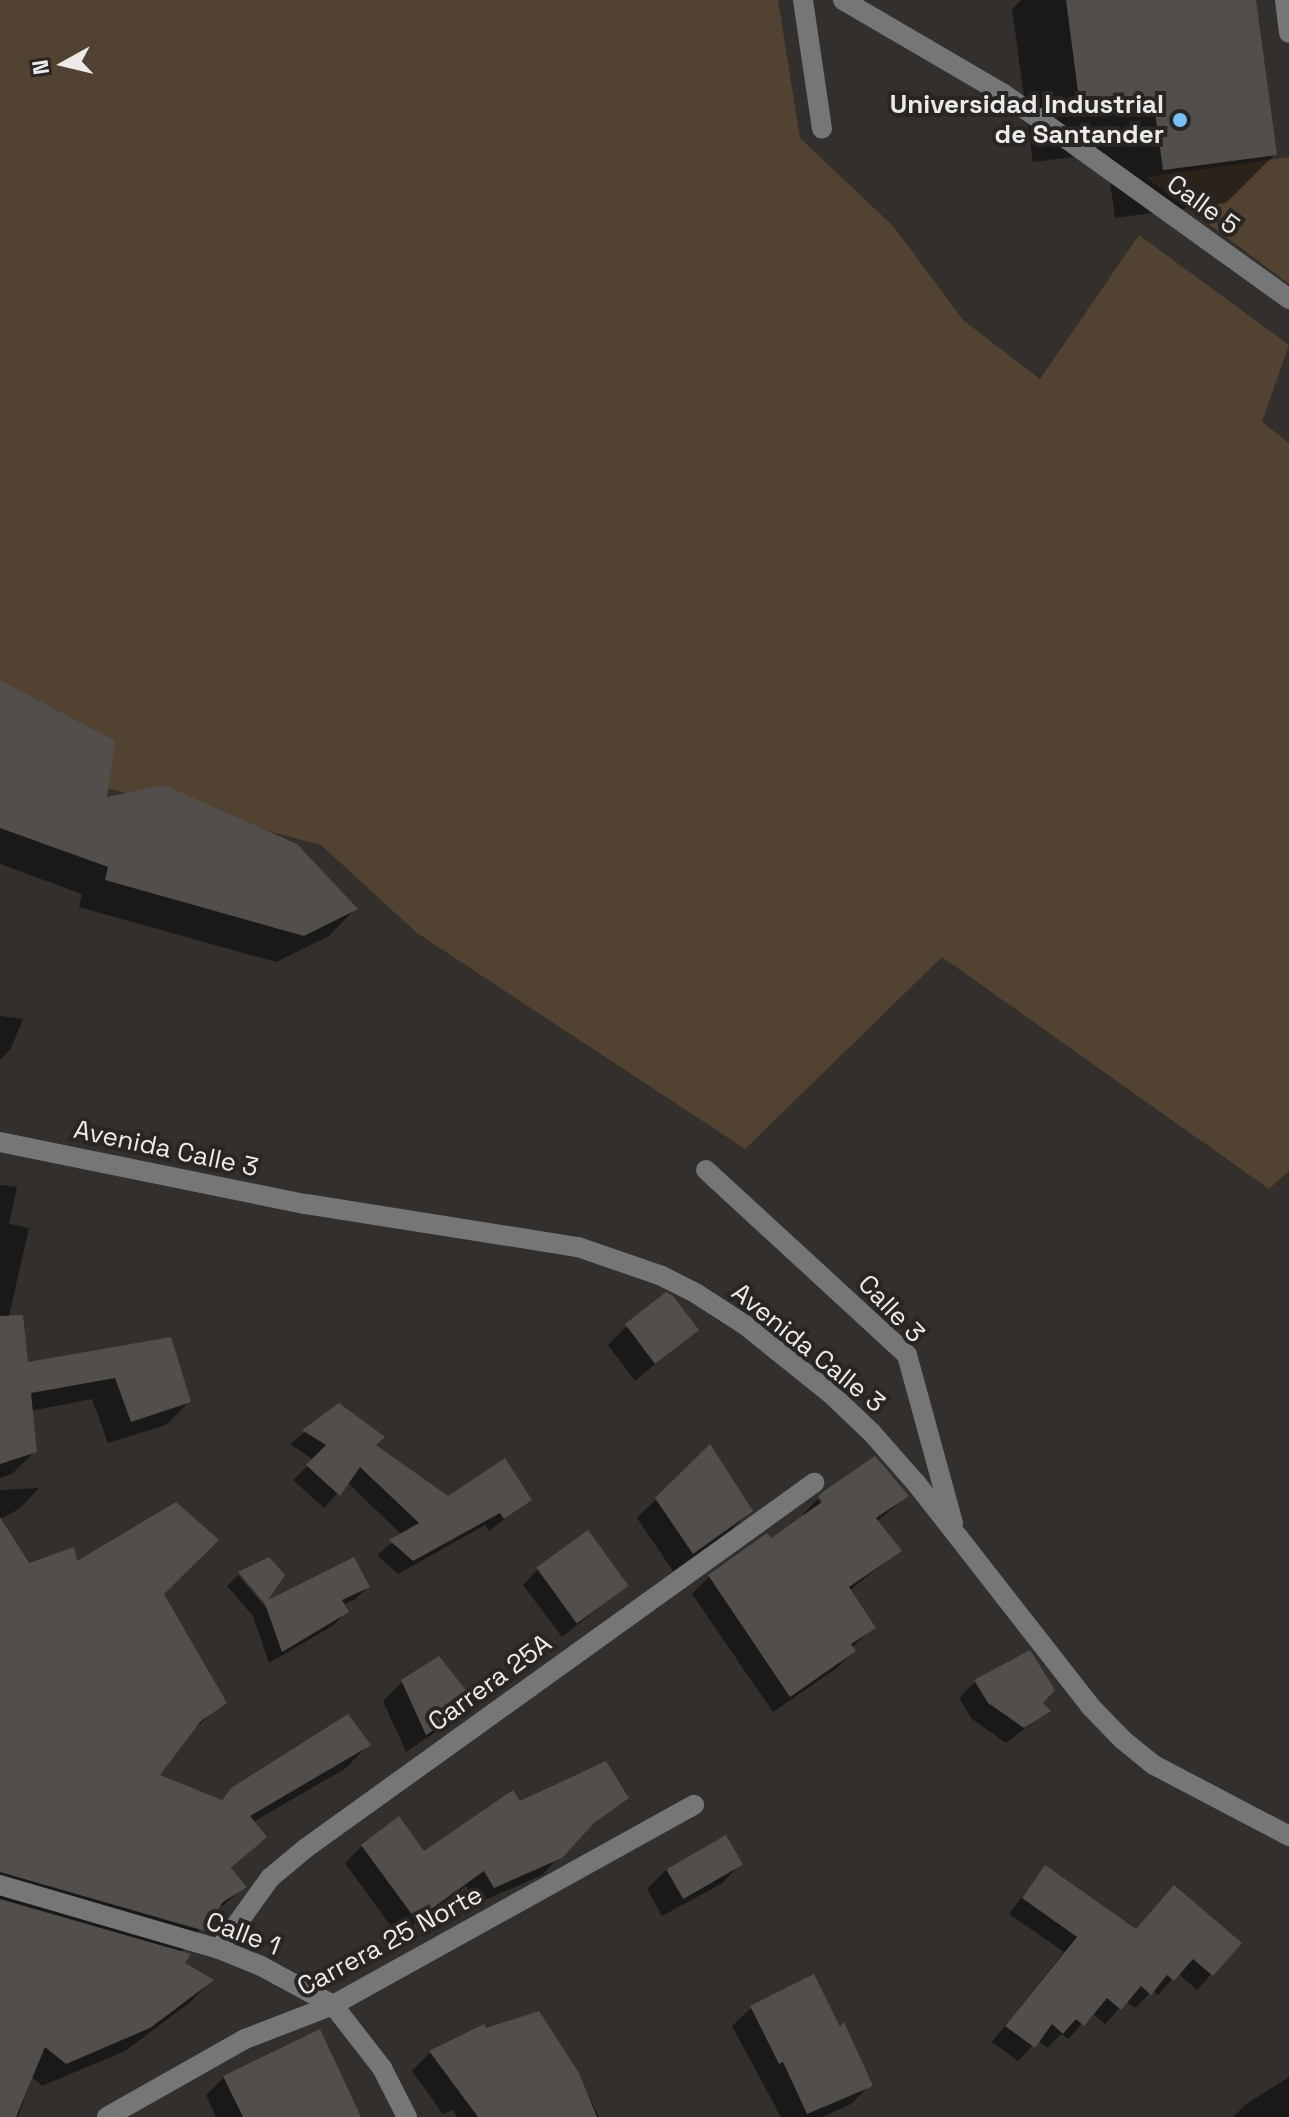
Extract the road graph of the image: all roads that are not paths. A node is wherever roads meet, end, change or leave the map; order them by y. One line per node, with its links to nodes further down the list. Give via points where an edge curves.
1 (803, 0): 5 (street)
2 (843, 0): 6 (street, Calle 5, via 1004,94)
3 (1285, 0): 4 (street)
4 (1289, 33)
5 (822, 129)
6 (1289, 299)
7 (0, 1142): 10 (street, Avenida Calle 3, via 306,1204 566,1245 662,1276 745,1325 830,1393 872,1433)
8 (706, 1170): 10 (street, Calle 3, via 907,1355)
9 (814, 1483): 14 (street, Carrera 25A, via 306,1848 270,1878)
10 (956, 1535): 12 (street, Avenida Calle 3, via 1090,1706 1123,1740 1154,1765)
11 (694, 1805): 15 (street, Carrera 25 Norte)
12 (1289, 1836)
13 (0, 1885): 14 (street, Calle 1)
14 (219, 1949): 15 (street, Calle 1)
15 (333, 2005): 16 (street, Carrera 25 Norte, via 245,2039); 17 (street, Calle 1, via 382,2068)
16 (107, 2117)
17 (407, 2117)

